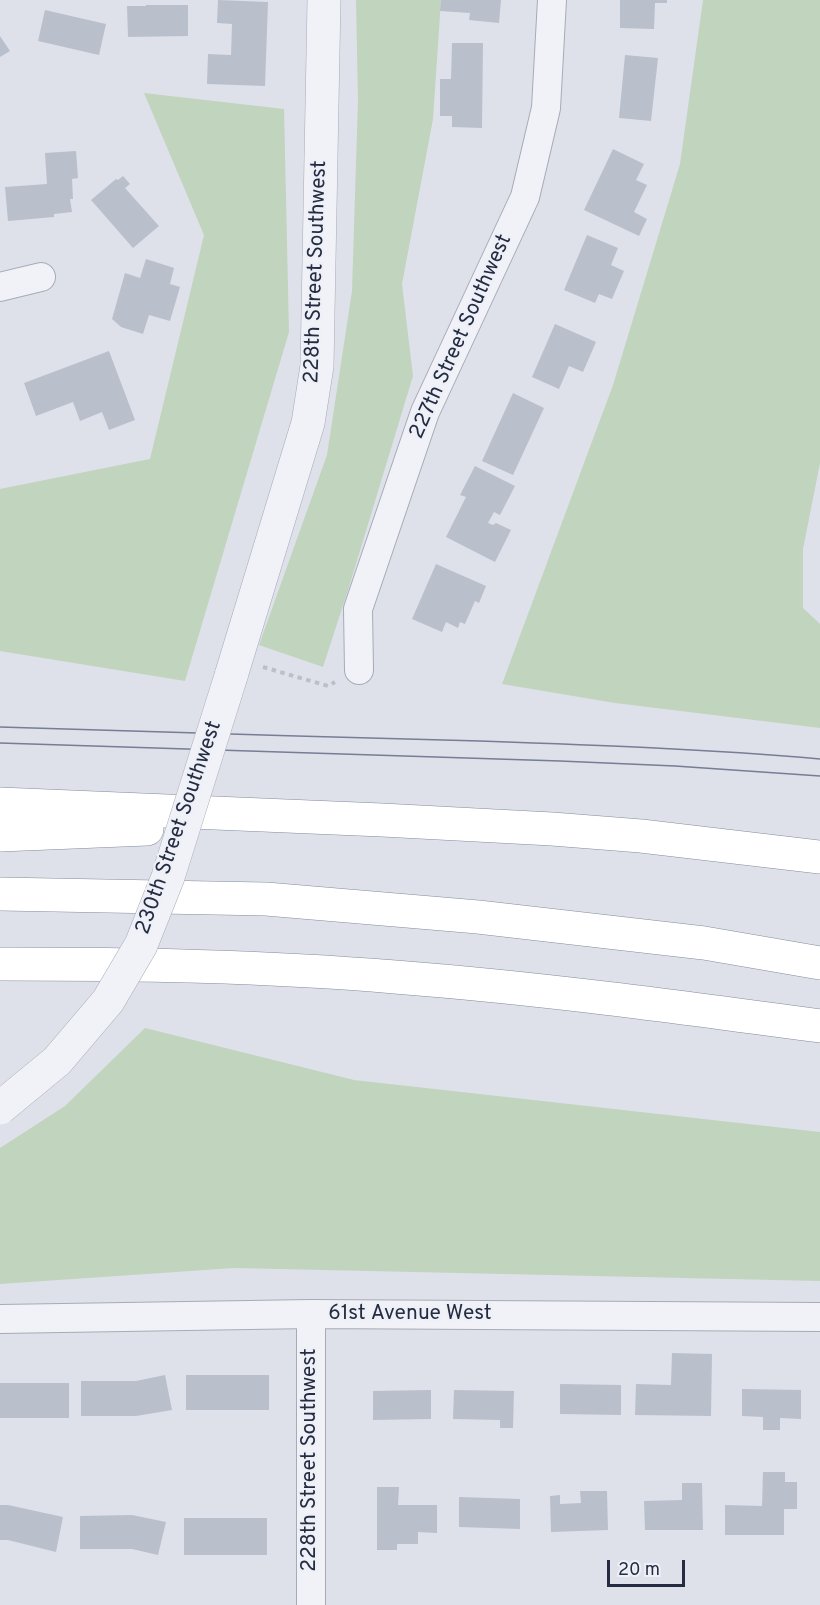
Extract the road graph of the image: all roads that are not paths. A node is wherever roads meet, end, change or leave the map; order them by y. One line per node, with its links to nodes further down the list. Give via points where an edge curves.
1 (324, 0): 5 (street, 228th Street Southwest, via 317,366 308,423)
2 (552, 0): 6 (street, 227th Street Southwest, via 546,108 525,196 425,412 358,609)
3 (41, 277): 4 (street)
4 (0, 287)
5 (242, 670): 15 (street, 230th Street Southwest, bridge, via 141,945 108,1001 64,1053)
6 (359, 670)
7 (0, 804): 8 (highway)
8 (382, 820): 9 (highway); 10 (highway, via 641,836)
9 (0, 835)
10 (820, 857)
11 (0, 894): 12 (highway, via 278,900 478,917 704,943)
12 (820, 963)
13 (0, 964): 14 (highway, via 394,976 545,990)
14 (820, 1026)
15 (0, 1108)
16 (311, 1314): 17 (street, 61st Avenue West); 18 (street, 61st Avenue West); 19 (street, 228th Street Southwest)
17 (820, 1317)
18 (0, 1319)
19 (311, 1605)

